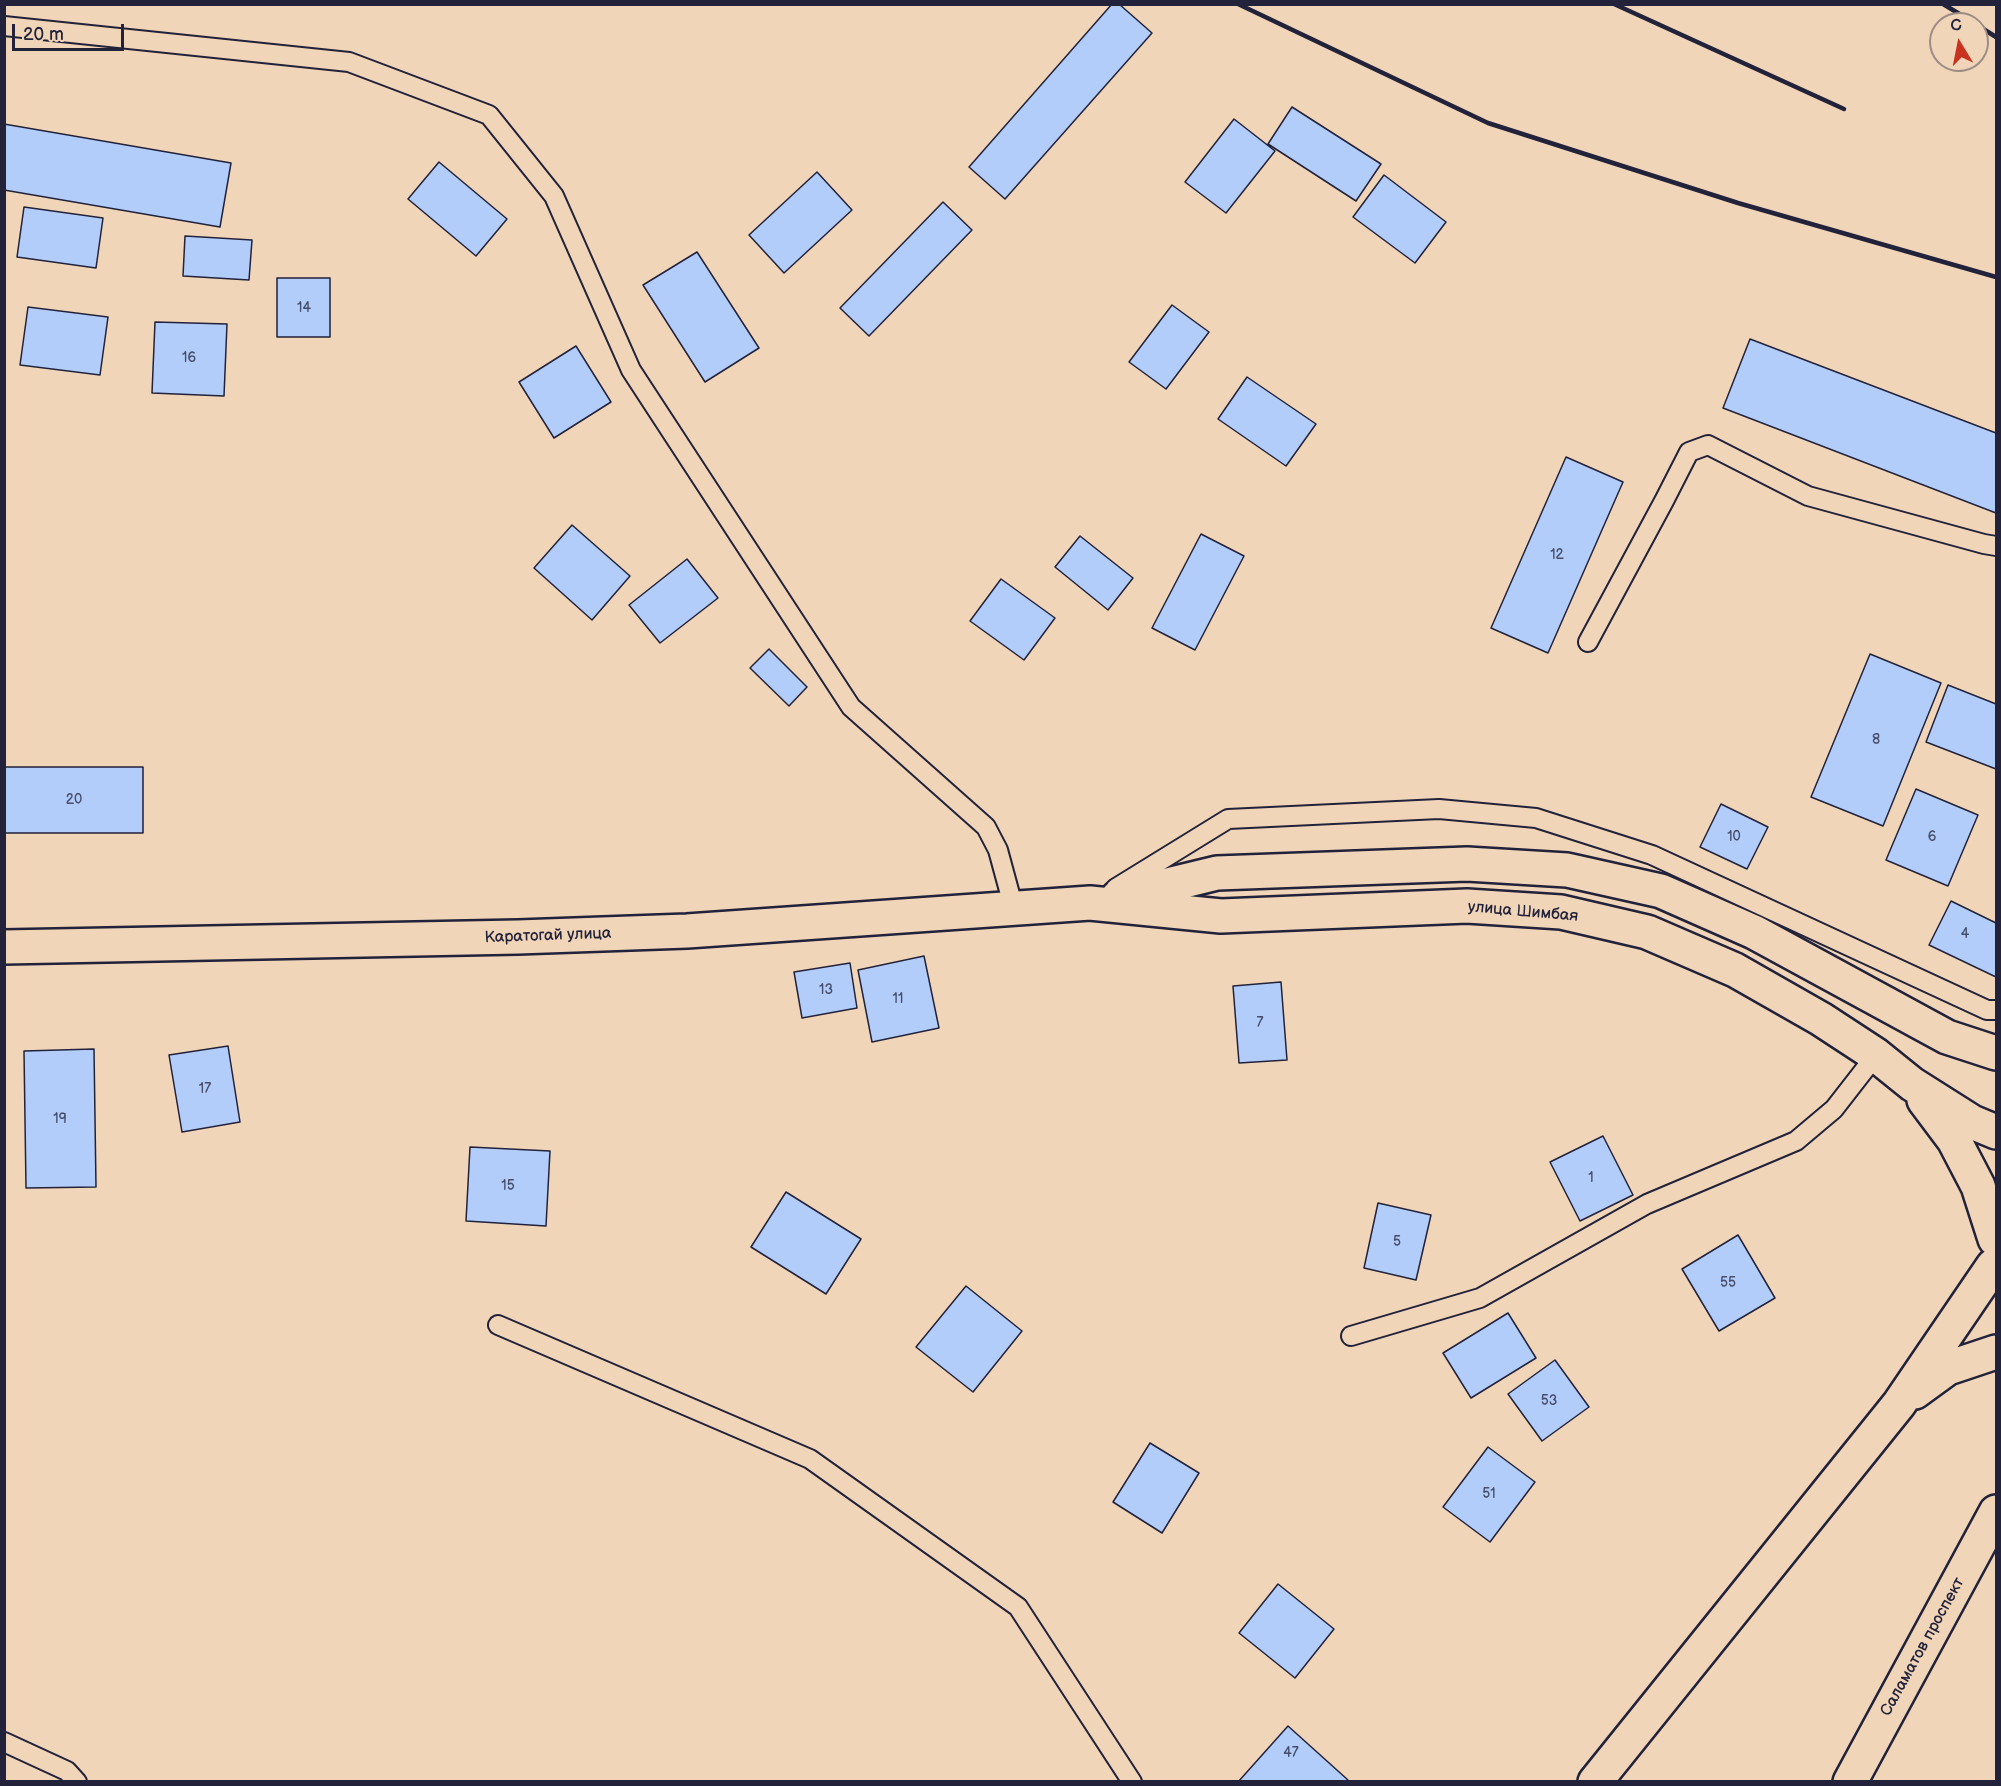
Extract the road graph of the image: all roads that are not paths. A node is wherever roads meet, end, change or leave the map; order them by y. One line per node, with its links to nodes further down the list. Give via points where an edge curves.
1 (4, 26): 5 (lane, via 349,62 489,115 554,196 631,370 851,707 986,827 998,850)
2 (1996, 546): 3 (lane, via 1809,496 1708,445 1689,452)
3 (1588, 642)
4 (1090, 903): 5 (main road, Каратогай улица); 7 (lane, via 1228,819 1439,809 1536,818 1652,855 1987,1010); 8 (main road, via 1217,873 1467,864 1567,870 1661,891 1754,932 1947,1037); 9 (main road, улица Шимбая, via 1221,916 1467,906 1561,912 1647,932 1735,970)
5 (1014, 909): 6 (main road, Каратогай улица, via 665,932)
6 (4, 947)
7 (1996, 1010)
8 (1996, 1053)
9 (1876, 1055): 10 (main road, улица Шимбая); 14 (lane, via 1834,1109 1796,1141 1647,1204 1480,1298)
10 (1912, 1084): 11 (main road, via 1972,1122); 12 (main road, via 1954,1140 1978,1186)
11 (1996, 1132)
12 (1995, 1256): 16 (main road)
13 (498, 1325): 20 (lane, via 810,1459 1018,1607)
14 (1351, 1336)
15 (1996, 1352): 16 (main road, via 1948,1368)
16 (1899, 1404): 21 (main road)
17 (1996, 1512): 22 (main road, Саламатов проспект)
18 (4, 1742): 19 (lane, via 67,1771)
19 (77, 1782)
20 (1132, 1782)
21 (1595, 1782)
22 (1850, 1782)

